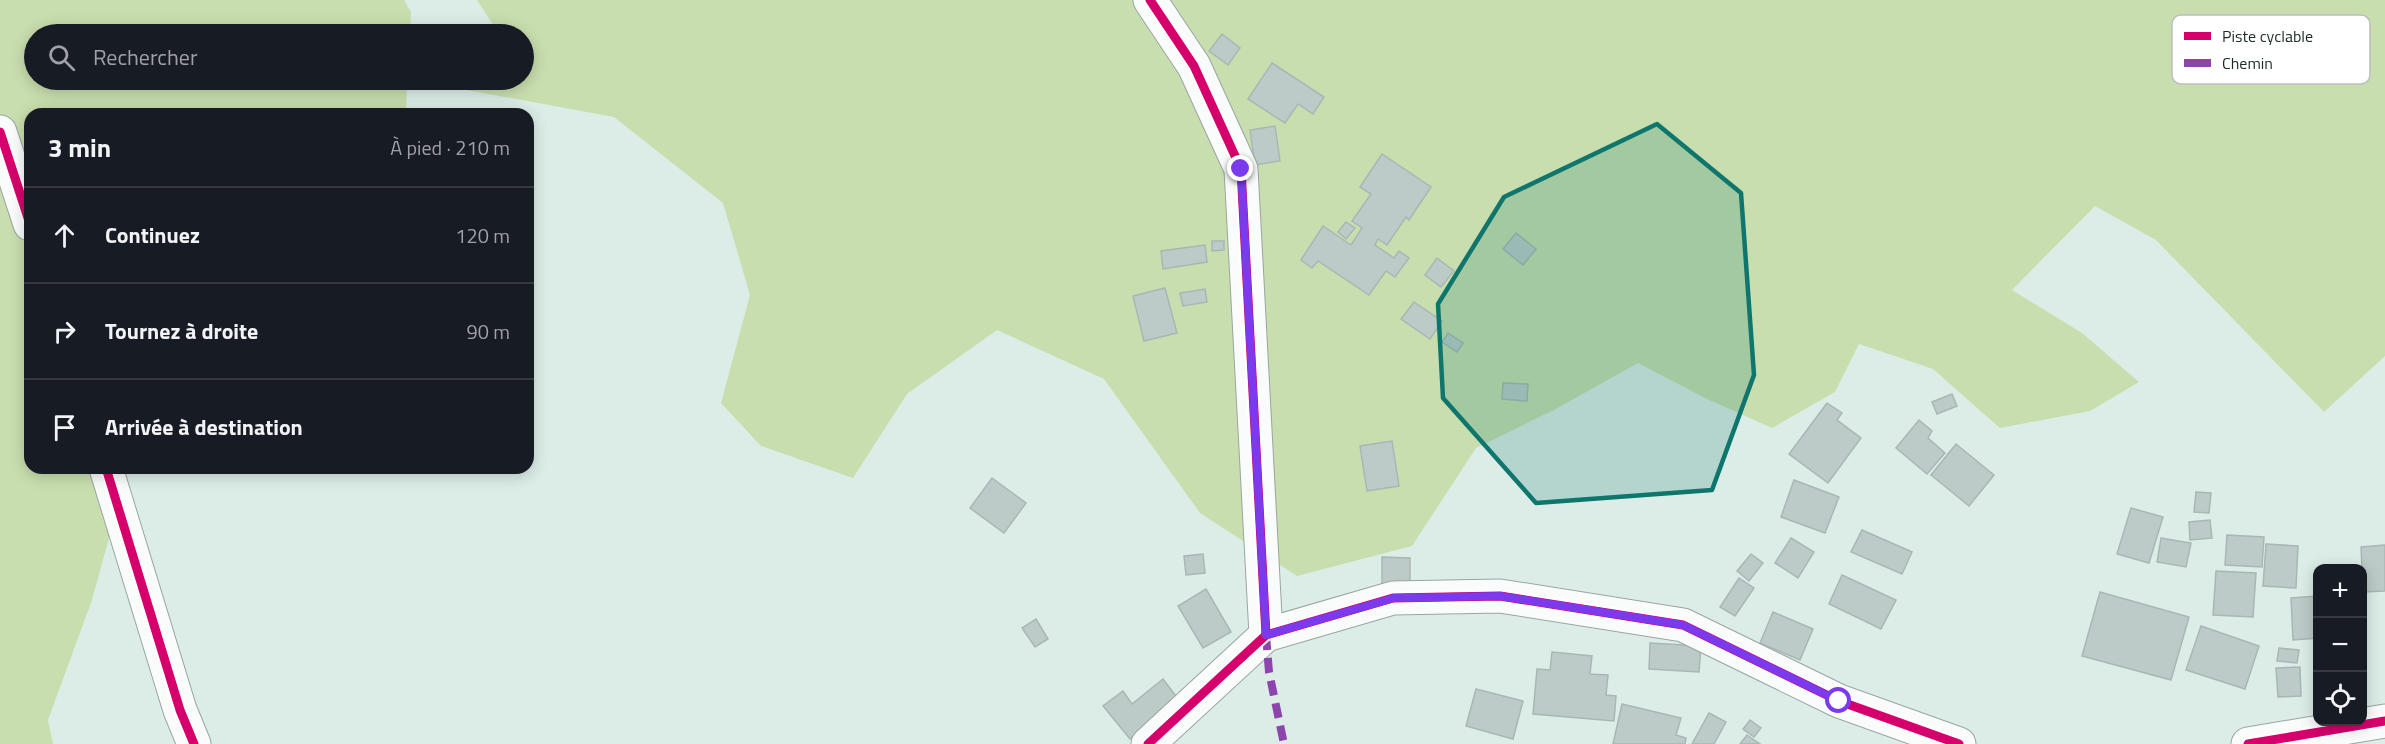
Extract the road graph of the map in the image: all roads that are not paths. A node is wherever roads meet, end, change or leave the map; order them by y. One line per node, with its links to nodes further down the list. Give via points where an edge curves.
1 (1150, 0): 5 (street, via 1194,66 1241,169)
2 (0, 132): 3 (street)
3 (24, 206)
4 (108, 474): 7 (street, via 180,710)
5 (1266, 635): 8 (street); 9 (street, via 1394,598 1500,596 1683,625 1839,701)
6 (2385, 721): 10 (street)
7 (194, 744)
8 (1148, 744)
9 (1959, 744)
10 (2248, 744)

